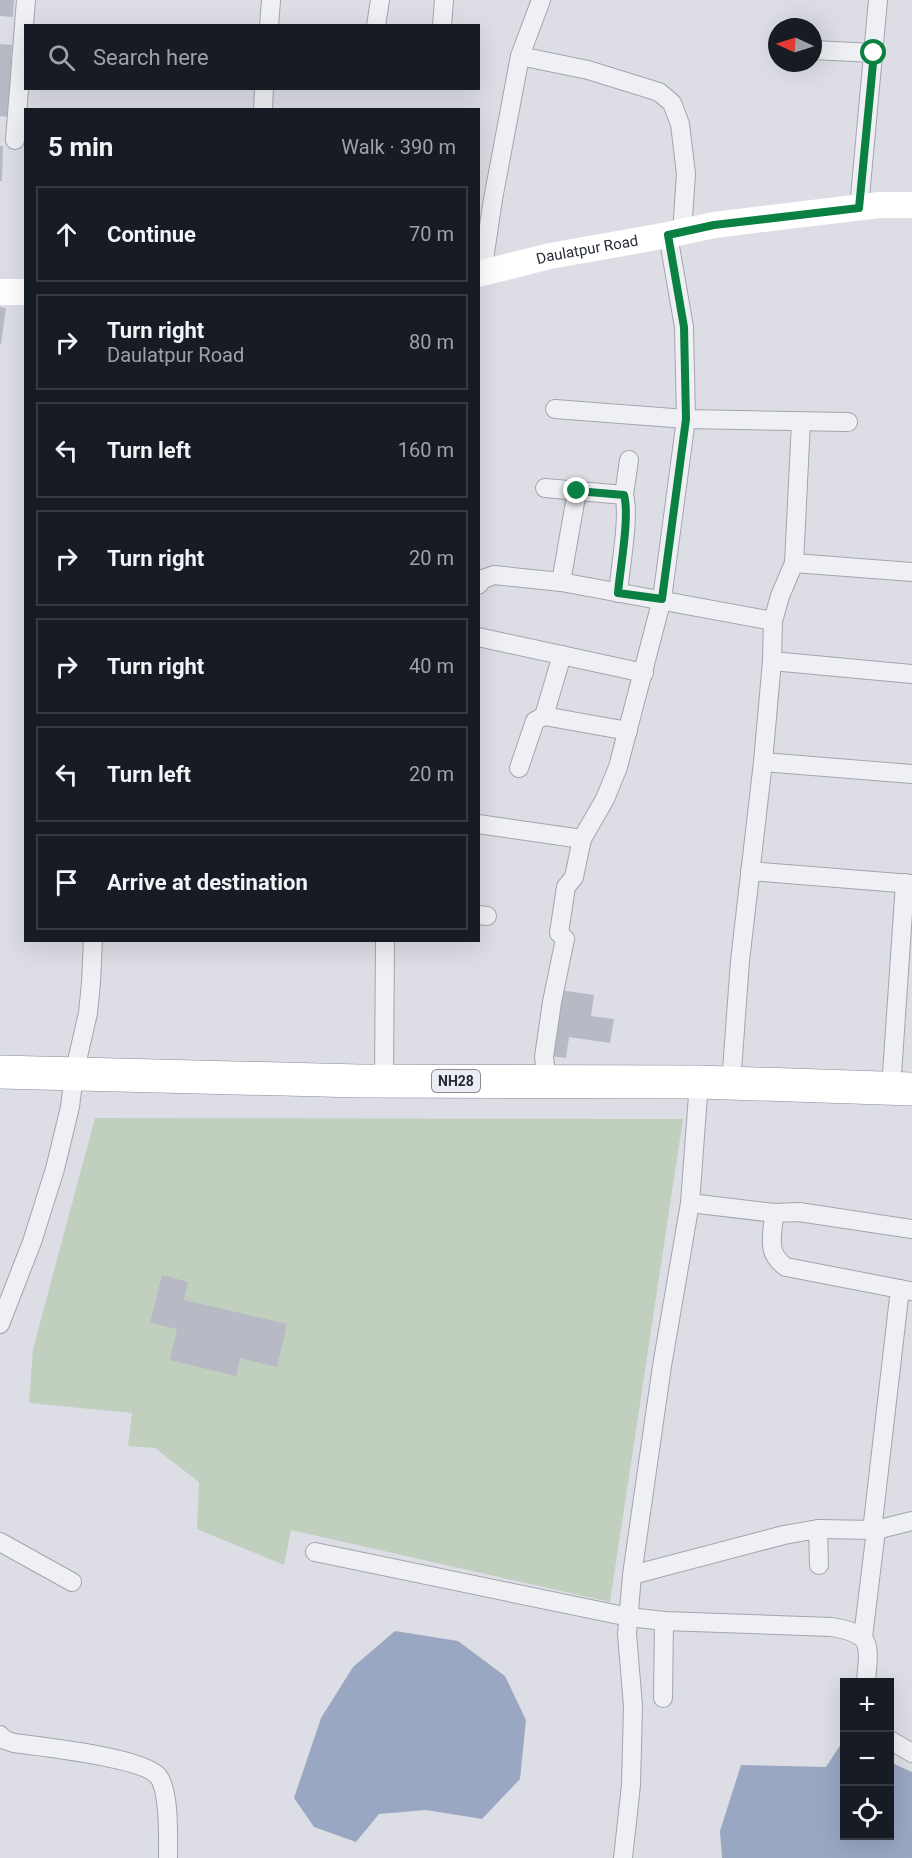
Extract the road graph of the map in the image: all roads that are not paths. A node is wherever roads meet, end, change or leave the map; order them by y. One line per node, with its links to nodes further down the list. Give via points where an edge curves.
1 (26, 0): 15 (street)
2 (272, 0): 7 (street)
3 (380, 0): 8 (street)
4 (444, 0): 9 (street)
5 (541, 0): 12 (street)
6 (878, 0): 11 (street)
7 (269, 24)
8 (376, 24)
9 (442, 24)
10 (822, 50): 11 (street)
11 (874, 53): 17 (street)
12 (520, 56): 18 (street, via 598,73 659,92 672,103 684,144 686,174); 19 (street)
13 (264, 90): 14 (street)
14 (263, 108)
15 (14, 140)
16 (912, 205): 17 (street, Daulatpur Road)
17 (859, 208): 18 (street, Daulatpur Road)
18 (675, 233): 19 (street, Daulatpur Road); 23 (street, via 684,327)
19 (480, 273)
20 (0, 292): 21 (street)
21 (24, 292)
22 (555, 409): 23 (street)
23 (686, 419): 24 (street); 35 (street)
24 (801, 422): 25 (street); 30 (street)
25 (848, 422)
26 (628, 460): 29 (street)
27 (545, 488): 28 (street)
28 (577, 491): 29 (street); 32 (street)
29 (624, 495): 34 (street)
30 (794, 563): 31 (street); 36 (street)
31 (912, 572)
32 (561, 582): 33 (street, via 494,575); 34 (street)
33 (480, 583)
34 (618, 593): 35 (street)
35 (662, 599): 36 (street); 40 (street)
36 (773, 621): 39 (street)
37 (480, 637): 38 (street)
38 (561, 655): 40 (street); 42 (street)
39 (772, 662): 41 (street); 44 (street)
40 (644, 673): 43 (street)
41 (912, 674)
42 (544, 716): 43 (street); 45 (street, via 535,722)
43 (628, 731): 48 (street, via 605,799)
44 (763, 762): 46 (street); 49 (street)
45 (519, 768)
46 (912, 774)
47 (480, 824): 48 (street)
48 (582, 839): 56 (street, via 574,877 566,887 559,933 565,939 544,1057)
49 (750, 871): 50 (street); 57 (street, via 740,961)
50 (908, 883): 58 (street)
51 (93, 942): 54 (street, via 88,1013)
52 (385, 942): 55 (street)
53 (0, 1072): 54 (highway, NH28)
54 (74, 1074): 55 (highway, NH28); 63 (street, via 55,1169)
55 (384, 1081): 56 (highway, NH28)
56 (547, 1082): 57 (highway, NH28)
57 (715, 1083): 58 (highway, NH28); 59 (street)
58 (902, 1089)
59 (690, 1203): 60 (street); 70 (street)
60 (774, 1213): 61 (street, via 798,1212); 62 (street, via 772,1251 786,1267)
61 (912, 1229)
62 (906, 1290): 66 (street, via 873,1522)
63 (0, 1324)
64 (912, 1521): 66 (street)
65 (818, 1529): 66 (street); 69 (street); 70 (street, via 784,1534)
66 (876, 1530): 74 (street)
67 (0, 1542): 71 (street)
68 (315, 1552): 72 (street)
69 (819, 1565)
70 (632, 1575): 72 (street)
71 (72, 1582)
72 (629, 1617): 73 (street); 81 (street, via 633,1706 631,1785)
73 (664, 1621): 74 (street, via 831,1627); 76 (street)
74 (863, 1637): 75 (street, via 867,1648)
75 (866, 1678)
76 (663, 1698)
77 (0, 1735): 80 (street, via 14,1743 124,1760 150,1769 163,1787)
78 (894, 1743): 79 (street)
79 (912, 1754)
80 (168, 1858)
81 (623, 1858)

